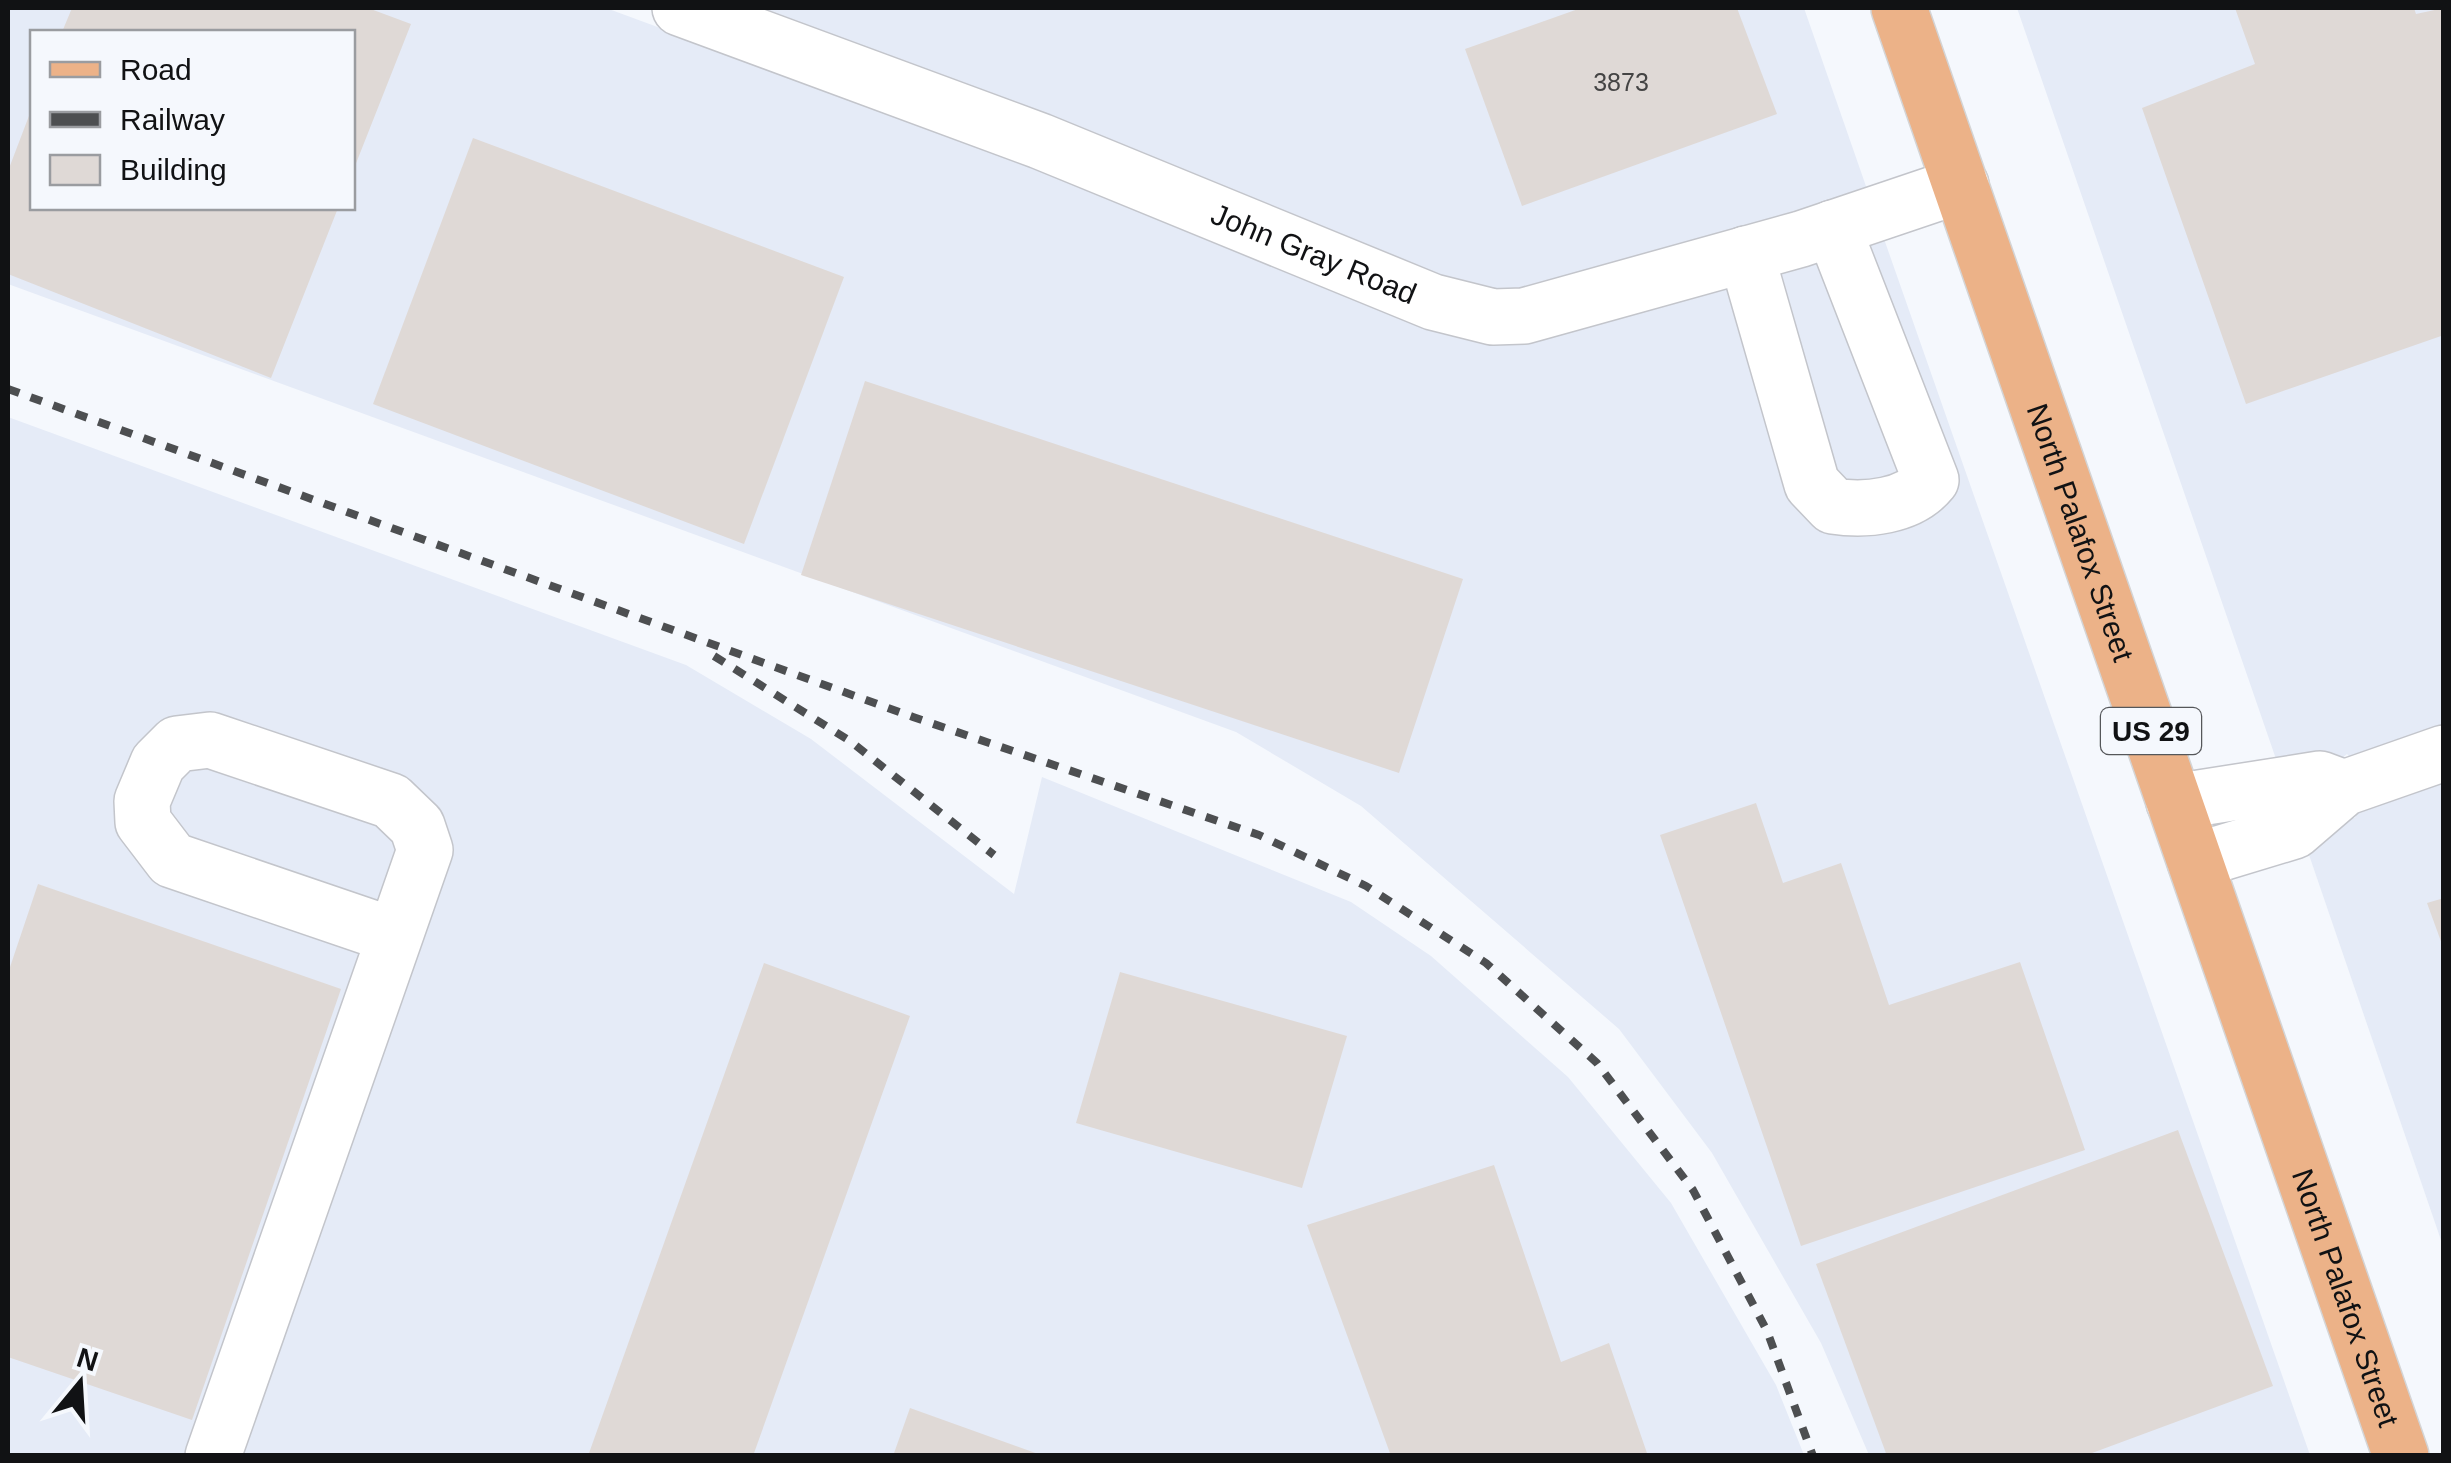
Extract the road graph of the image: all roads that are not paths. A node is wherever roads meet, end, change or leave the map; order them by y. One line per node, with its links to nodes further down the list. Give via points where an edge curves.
1 (680, 8): 5 (street, John Gray Road, via 1040,142 1433,302 1492,317 1524,316)
2 (1899, 8): 3 (main road, North Palafox Street / US 29)
3 (1961, 185): 4 (street, John Gray Road); 8 (main road, North Palafox Street / US 29)
4 (1833, 228): 5 (street, John Gray Road); 5 (street, via 1930,480 1918,496 1859,510 1833,506 1812,484)
5 (1746, 254)
6 (2444, 753): 7 (street)
7 (2344, 788): 8 (street, via 2320,779); 9 (street, via 2294,831)
8 (2174, 802): 9 (main road, North Palafox Street / US 29)
9 (2195, 861): 12 (main road, North Palafox Street / US 29)
10 (395, 936): 10 (street, via 425,850 417,826 391,801 210,740 178,744 158,762 142,800 143,822 172,860); 11 (street)
11 (213, 1456)
12 (2401, 1456)

